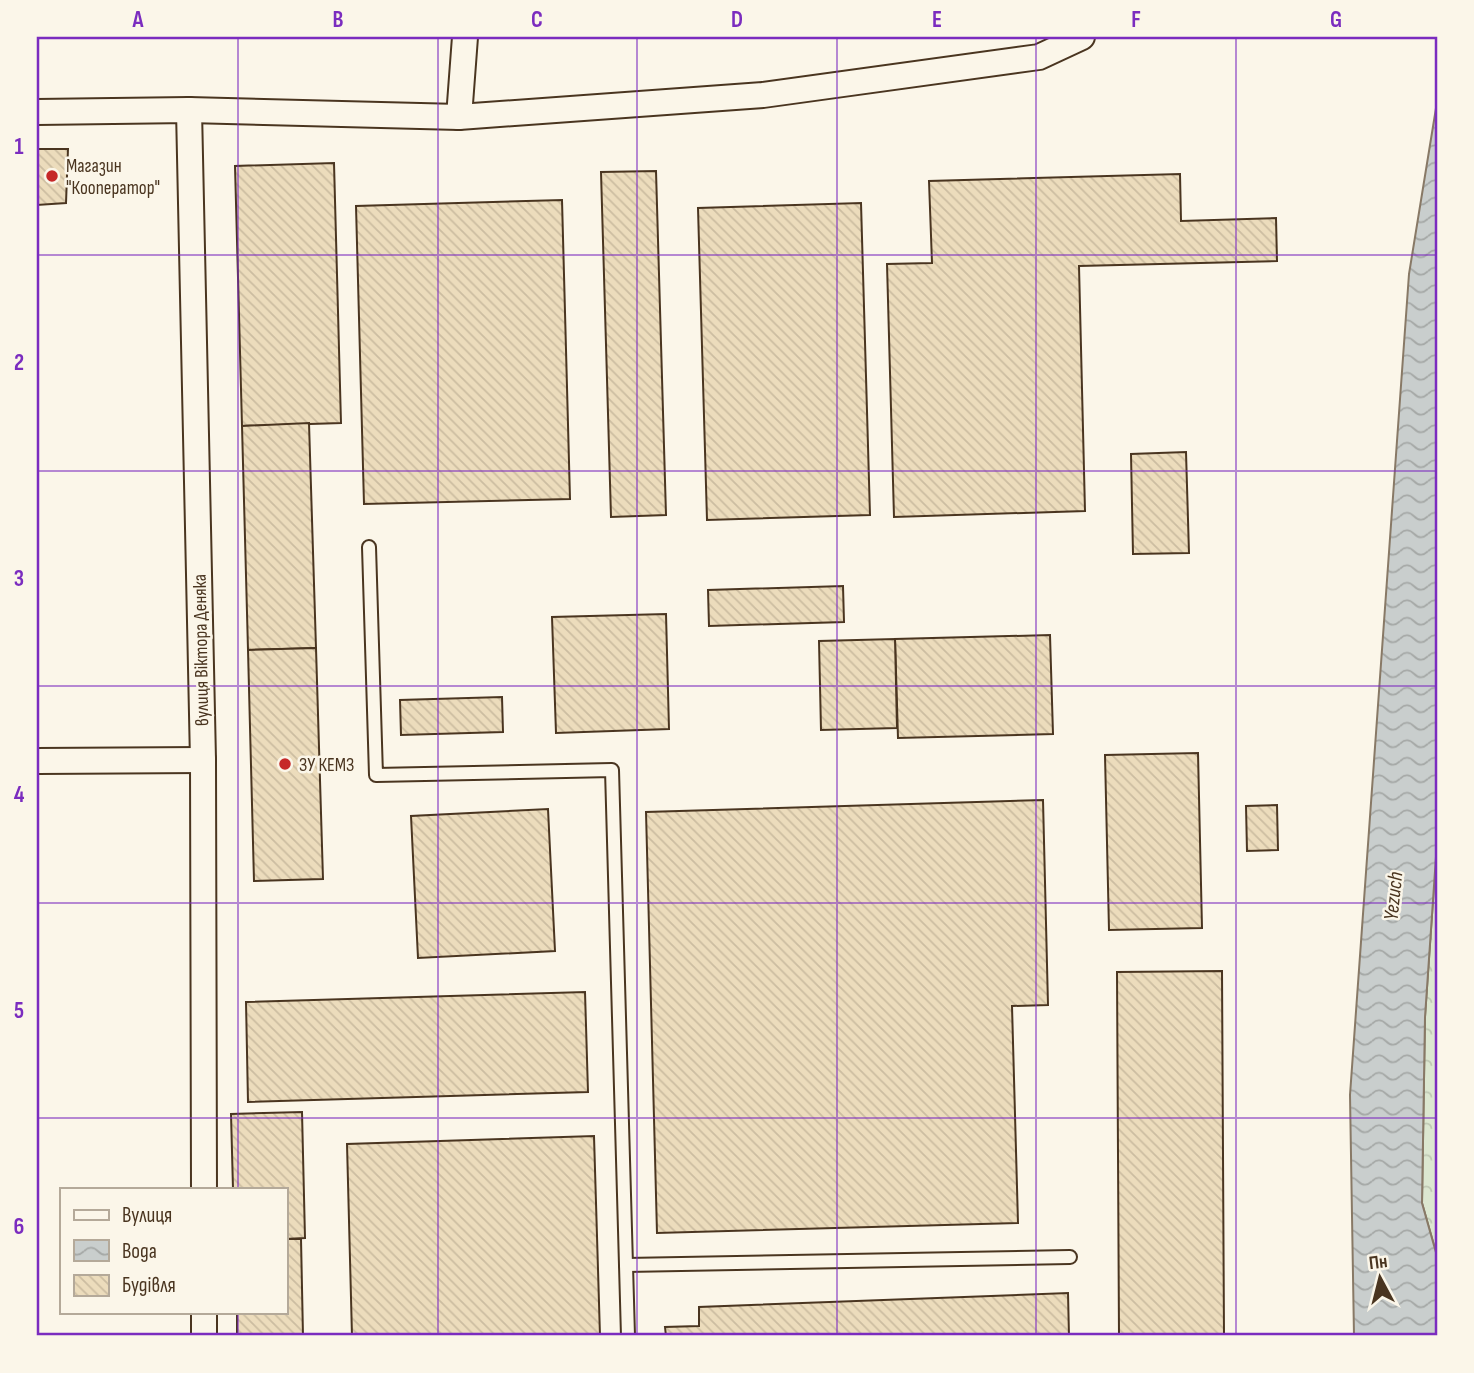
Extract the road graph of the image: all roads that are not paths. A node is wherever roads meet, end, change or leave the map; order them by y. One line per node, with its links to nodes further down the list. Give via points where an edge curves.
1 (465, 37): 5 (street)
2 (1082, 37): 5 (street, via 1039,57 763,95)
3 (189, 110): 4 (street); 5 (street); 7 (street, вулиця Віктора Деняка)
4 (37, 112)
5 (459, 117)
6 (369, 547): 11 (lane, via 376,775 611,771)
7 (203, 760): 8 (street); 9 (street, вулиця Віктора Деняка)
8 (37, 761)
9 (204, 1188)
10 (1070, 1257): 11 (lane)
11 (626, 1265): 14 (lane)
12 (204, 1314): 13 (street)
13 (204, 1336)
14 (628, 1336)

